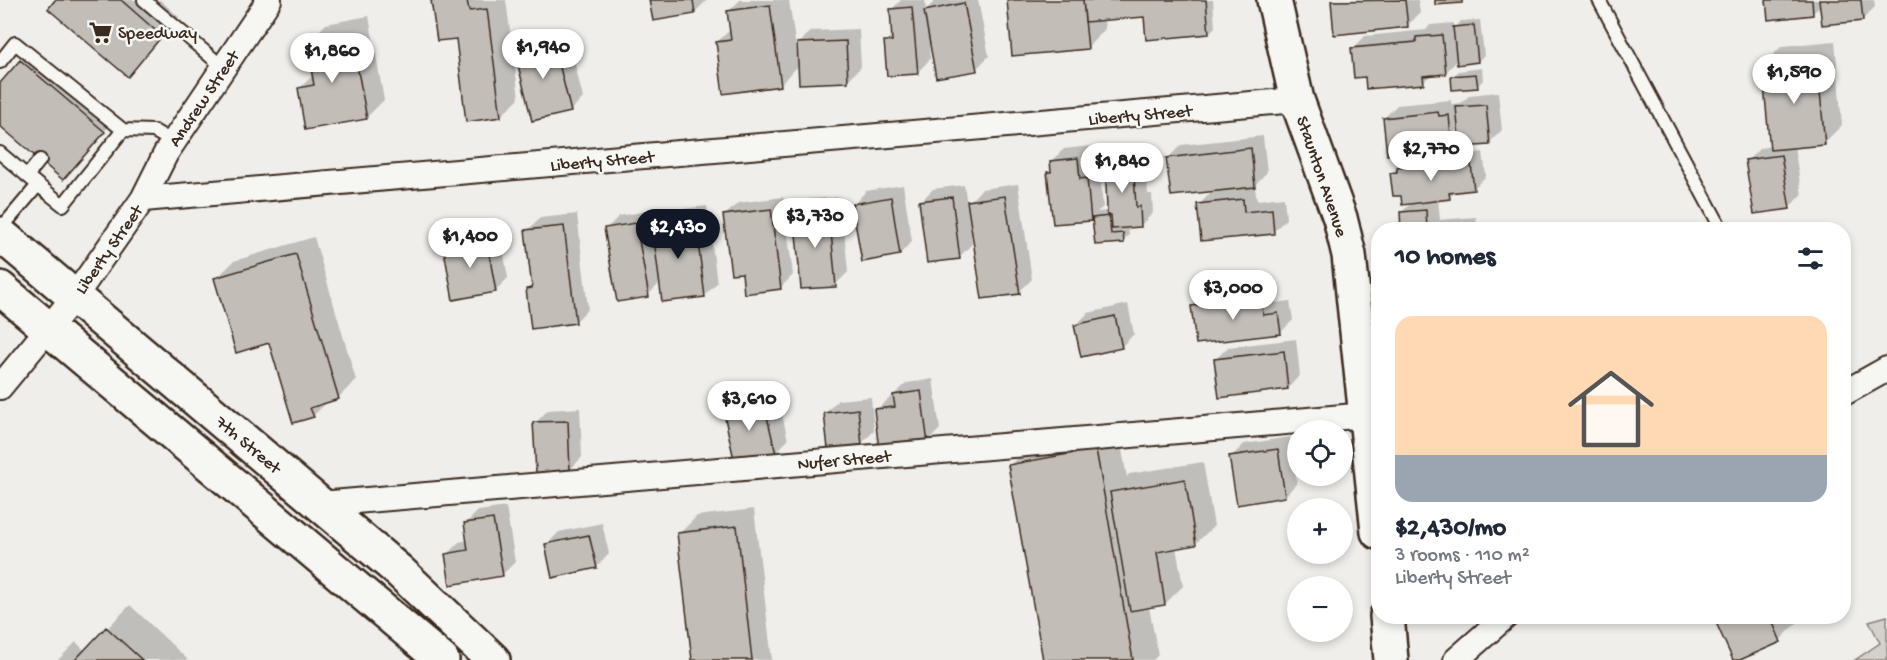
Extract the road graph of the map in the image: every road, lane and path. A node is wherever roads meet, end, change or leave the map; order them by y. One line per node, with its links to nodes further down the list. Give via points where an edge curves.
1 (144, 0): 6 (lane)
2 (269, 0): 6 (street, Andrew Street)
3 (1274, 0): 7 (main road, Staunton Avenue)
4 (1599, 0): 17 (lane)
5 (0, 62): 8 (lane, via 15,43 45,74)
6 (224, 68): 11 (street, Andrew Street)
7 (1297, 100): 16 (street, Liberty Street); 25 (main road, Staunton Avenue, via 1340,218 1349,255)
8 (89, 102): 9 (lane); 10 (lane)
9 (81, 112)
10 (123, 130): 11 (lane, via 154,130); 15 (lane, via 63,205)
11 (173, 142): 16 (street, Andrew Street)
12 (0, 153): 14 (lane)
13 (40, 160): 14 (lane)
14 (27, 176): 15 (lane)
15 (38, 185): 18 (lane)
16 (143, 199): 20 (street, Liberty Street)
17 (1718, 222)
18 (0, 232): 20 (main road, 7th Street)
19 (0, 288): 21 (main road)
20 (75, 296): 21 (street, Liberty Street); 27 (main road, 7th Street)
21 (48, 329): 23 (street, Liberty Street); 30 (main road)
22 (1887, 369): 24 (street)
23 (0, 387)
24 (1851, 389)
25 (1367, 415): 26 (main road, Staunton Avenue); 27 (street, Nufer Street)
26 (1371, 458)
27 (320, 504): 31 (main road, 7th Street, via 399,571)
28 (1388, 624): 32 (main road)
29 (1497, 624): 33 (street)
30 (442, 660)
31 (493, 660)
32 (1391, 660)
33 (1456, 660)

